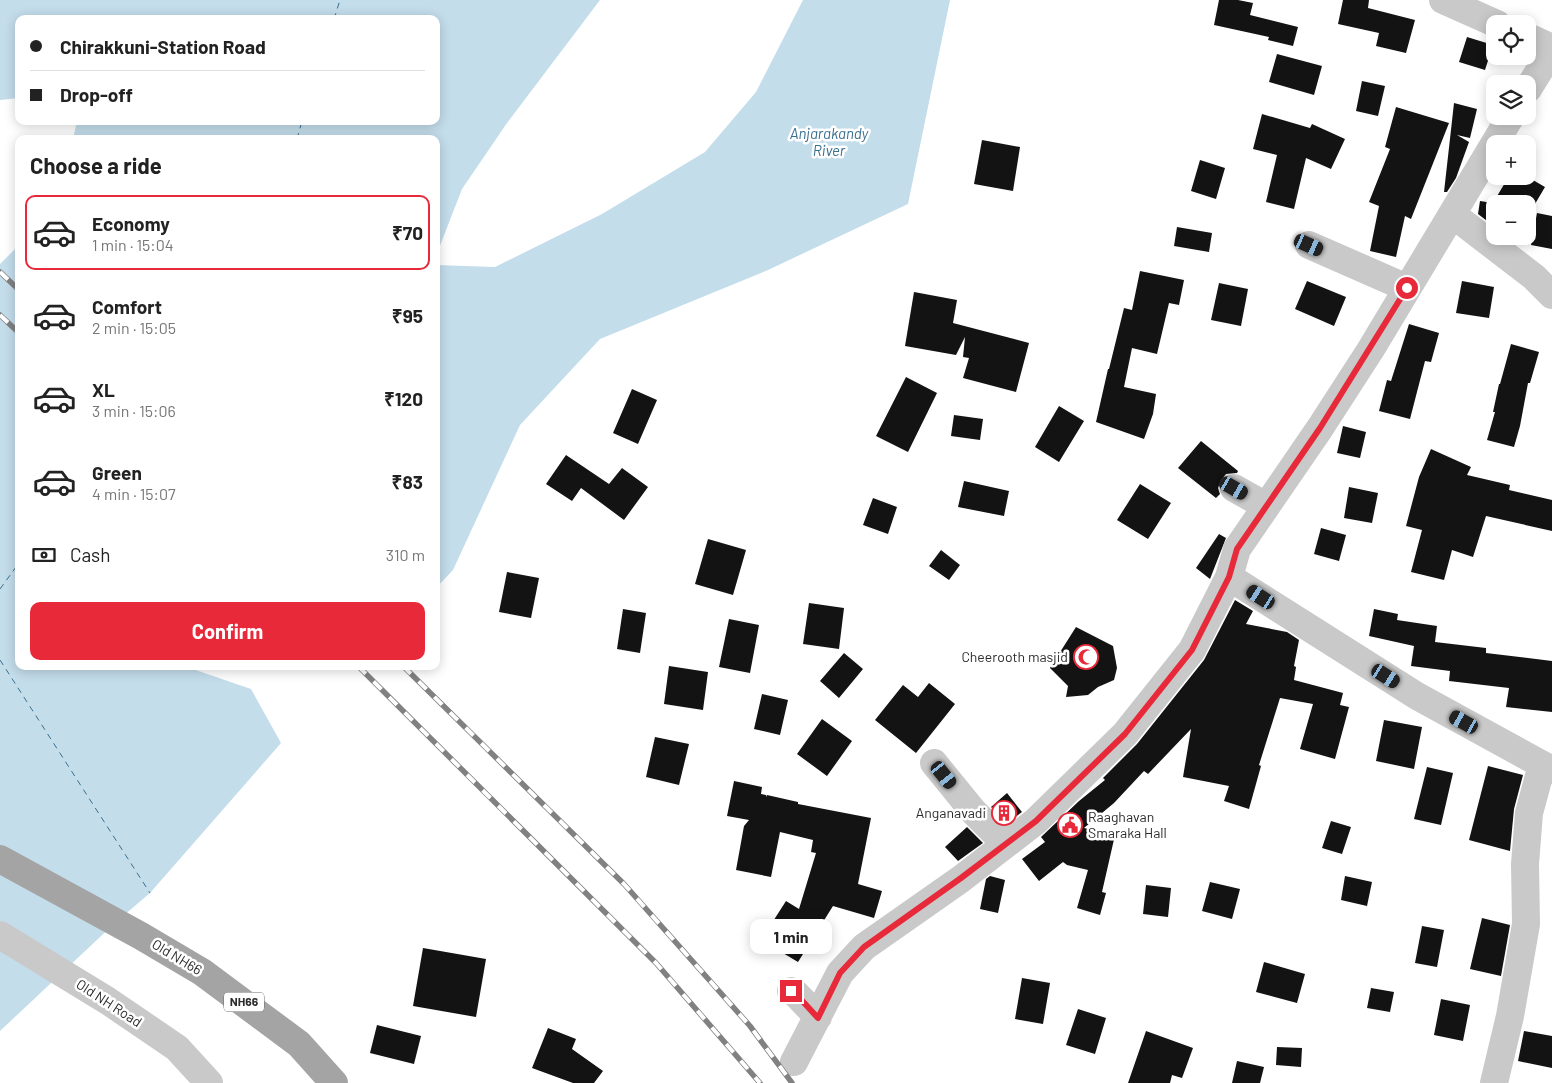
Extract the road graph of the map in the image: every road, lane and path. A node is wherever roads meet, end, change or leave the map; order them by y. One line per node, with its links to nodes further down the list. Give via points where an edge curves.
1 (1443, 0): 2 (street)
2 (1486, 19)
3 (1536, 41): 4 (street)
4 (1552, 49): 5 (street)
5 (1536, 76)
6 (1504, 125): 7 (street, via 1471,168)
7 (1452, 214): 9 (street); 10 (street, via 1534,277)
8 (1309, 245): 9 (street)
9 (1407, 288): 12 (street, via 1325,420)
10 (1552, 296)
11 (1234, 488): 12 (street)
12 (1266, 506): 13 (street, via 1237,549)
13 (1229, 577): 15 (street, via 1417,696); 16 (street, via 1192,650 1125,734 1036,821)
14 (934, 763): 16 (street, via 1001,839)
15 (1547, 768): 24 (street, via 1539,771 1529,813 1525,864 1526,924)
16 (1014, 838): 20 (street, via 864,947 840,973)
17 (0, 859): 23 (main road, Old NH66 / NH66, via 202,972 299,1044)
18 (0, 935): 22 (street, Old NH Road, via 177,1048)
19 (791, 991): 20 (street)
20 (818, 1018): 21 (street)
21 (794, 1062)
22 (209, 1083)
23 (334, 1083)
24 (1494, 1083)

